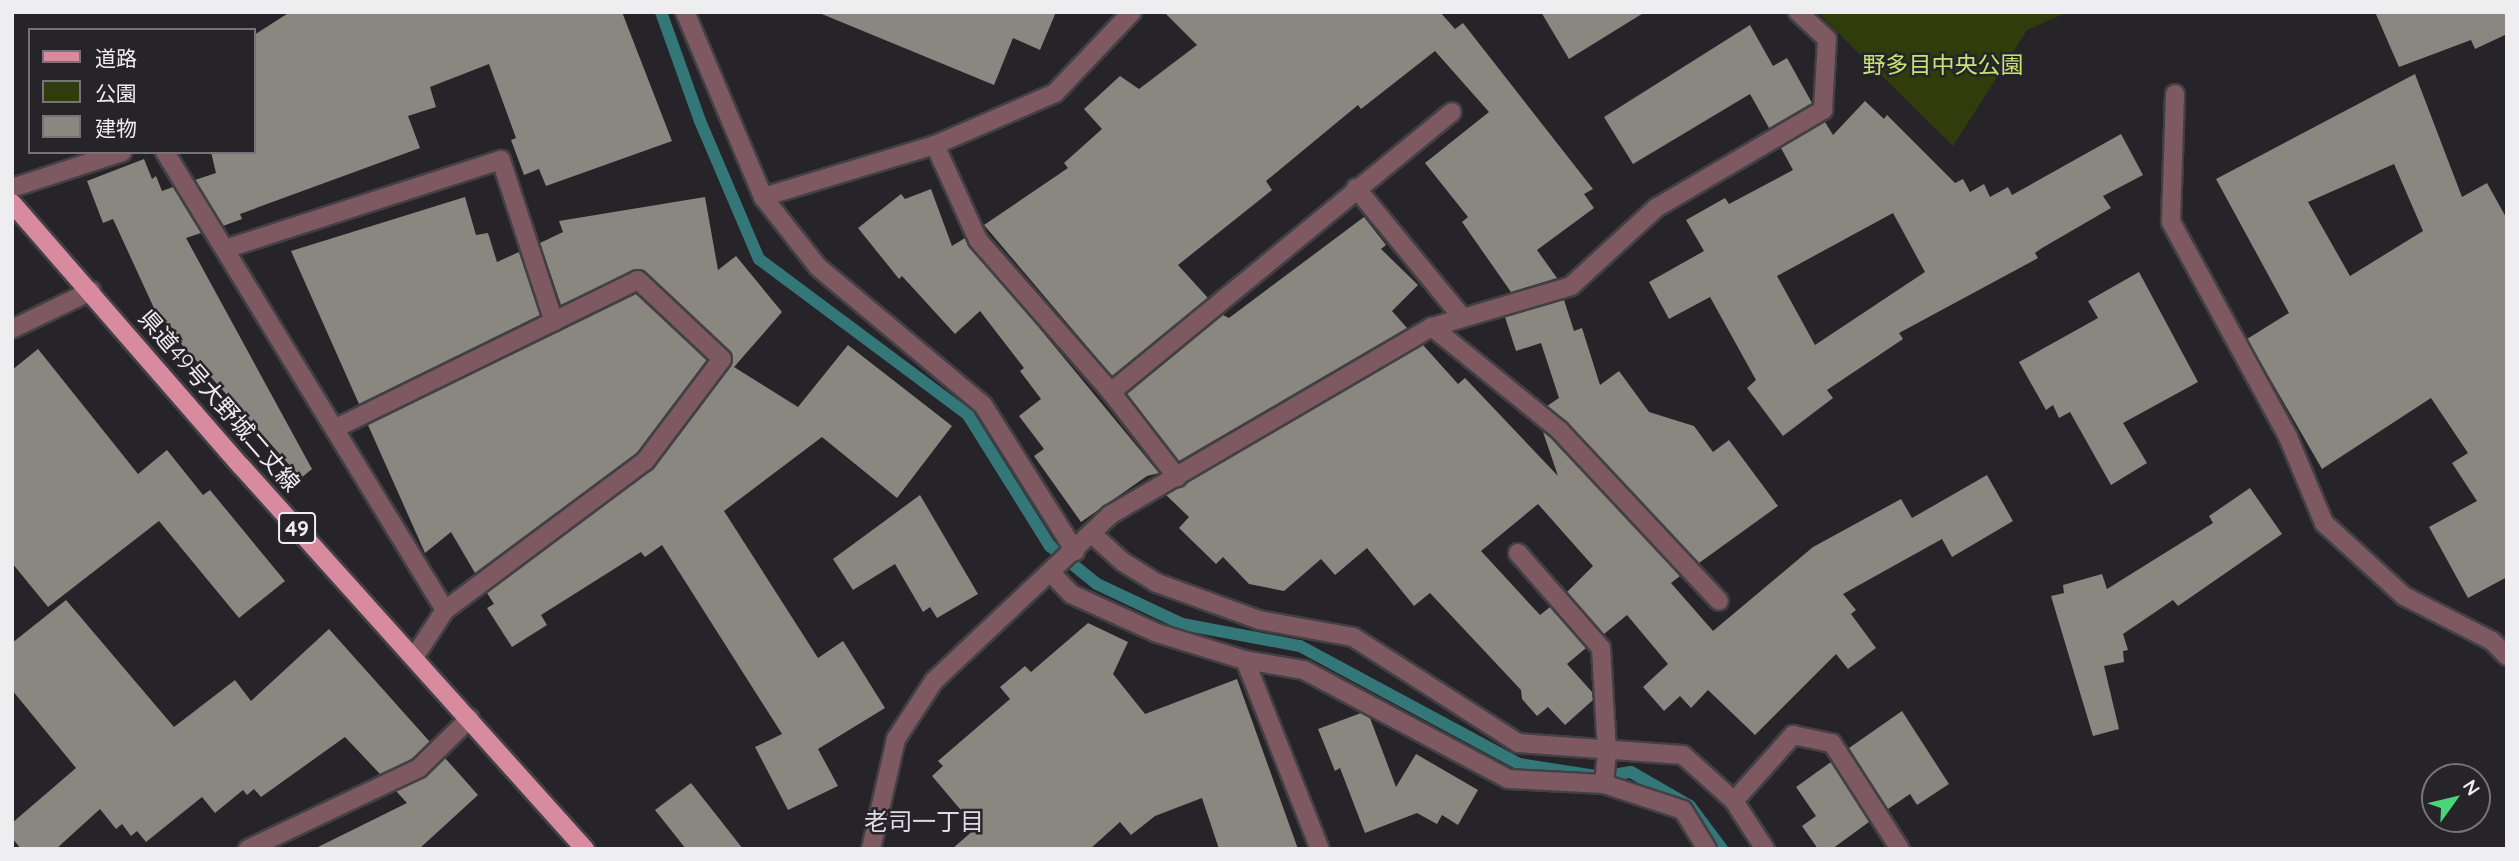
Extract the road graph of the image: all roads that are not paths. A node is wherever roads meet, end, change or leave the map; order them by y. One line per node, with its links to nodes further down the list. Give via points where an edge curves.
1 (685, 12): 11 (street)
2 (1132, 12): 6 (street, via 1055,93)
3 (1798, 12): 15 (street, via 1827,40 1823,110 1656,208 1571,286)
4 (2175, 94): 29 (street, via 2171,222 2288,437 2324,523 2404,596 2492,641)
5 (1452, 112): 10 (street)
6 (935, 145): 11 (street); 19 (street, via 978,240)
7 (116, 154): 9 (street)
8 (165, 154): 13 (street)
9 (12, 188)
10 (1356, 188): 15 (street); 19 (street)
11 (763, 197): 23 (street, via 818,267 983,405)
12 (12, 203): 14 (main road, 県道49号大野城二丈線 / 49)
13 (225, 249): 16 (street, via 501,160); 20 (street)
14 (91, 291): 18 (street); 28 (main road, 県道49号大野城二丈線 / 49, via 241,466)
15 (1462, 317): 17 (street)
16 (554, 322): 20 (street); 27 (street, via 638,281 722,359 645,461)
17 (1432, 327): 21 (street); 26 (street, via 1559,429)
18 (12, 329)
19 (1111, 392): 21 (street)
20 (337, 428): 27 (street)
21 (1177, 477): 22 (street, via 1110,515)
22 (1091, 533): 23 (street); 32 (street, via 1123,562 1157,583 1259,620 1353,637 1518,743)
23 (1075, 551): 25 (street)
24 (1518, 553): 32 (street, via 1601,648)
25 (1051, 573): 30 (street, via 1071,594 1157,633); 37 (street, via 934,681 896,739)
26 (1719, 601)
27 (445, 610): 28 (street)
28 (415, 656): 31 (main road, 県道49号大野城二丈線 / 49)
29 (2507, 656)
30 (1245, 660): 33 (street, via 1304,670 1508,779); 38 (street)
31 (470, 718): 35 (street, via 419,768); 36 (main road, 県道49号大野城二丈線 / 49)
32 (1607, 751): 33 (street); 34 (street, via 1682,755)
33 (1604, 784): 39 (street, via 1683,810)
34 (1734, 801): 40 (street); 41 (street, via 1793,734 1832,743)
35 (248, 849)
36 (585, 849)
37 (871, 849)
38 (1320, 849)
39 (1707, 849)
40 (1765, 849)
41 (1900, 849)

